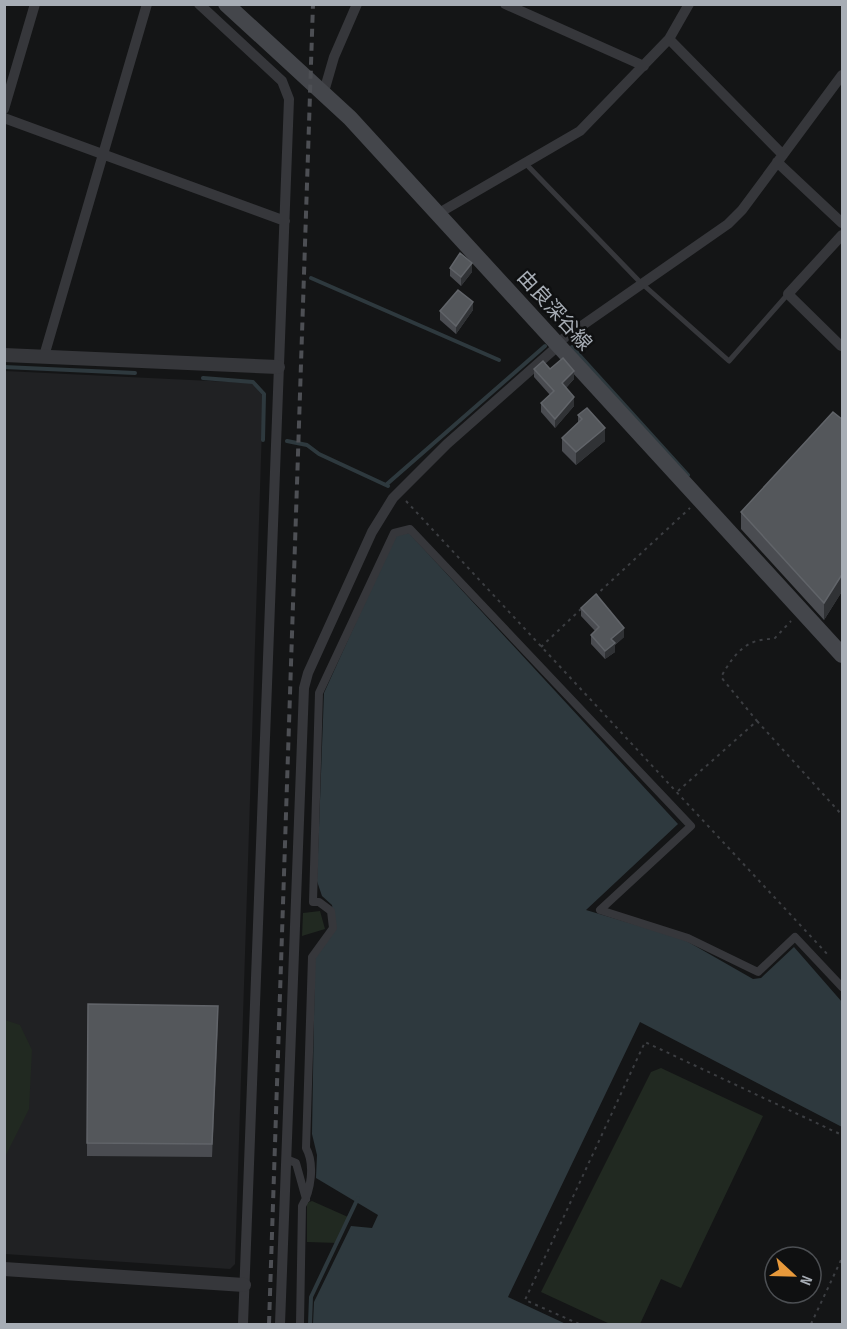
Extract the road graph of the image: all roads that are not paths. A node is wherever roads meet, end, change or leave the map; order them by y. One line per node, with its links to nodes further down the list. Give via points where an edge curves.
1 (35, 4): 12 (street)
2 (147, 4): 14 (street)
3 (199, 4): 18 (street, via 286,89 289,99)
4 (226, 4): 11 (main road, 由良深谷線)
5 (357, 4): 11 (street)
6 (505, 4): 9 (street)
7 (689, 4): 8 (street)
8 (669, 39): 9 (street); 15 (street)
9 (644, 66): 16 (street, via 580,131)
10 (843, 75): 15 (street)
11 (323, 95): 17 (main road, 由良深谷線, via 350,118)
12 (4, 109)
13 (4, 118): 14 (street)
14 (102, 154): 18 (street); 26 (street)
15 (780, 158): 19 (street); 21 (street, via 728,225)
16 (526, 164): 17 (street); 21 (lane)
17 (439, 213): 23 (main road, 由良深谷線)
18 (285, 221): 27 (street)
19 (843, 223)
20 (843, 235): 22 (street)
21 (642, 284): 22 (lane, via 729,361); 23 (street)
22 (788, 294): 24 (street)
23 (558, 344): 28 (main road, 由良深谷線); 30 (street, via 398,493 372,532 308,673 304,688)
24 (841, 346)
25 (4, 355): 26 (street)
26 (44, 356): 27 (street)
27 (278, 367): 33 (street)
28 (843, 655)
29 (843, 987): 31 (street, via 795,937 758,972 688,938 600,910 691,825 410,529 394,533 319,693 313,902 331,911 333,928 312,957 306,1148 311,1156)
30 (286, 1159): 31 (street, via 296,1163); 35 (street)
31 (306, 1199): 36 (street, via 302,1206)
32 (4, 1269): 33 (street)
33 (244, 1285): 34 (street)
34 (243, 1324)
35 (280, 1324)
36 (300, 1324)

